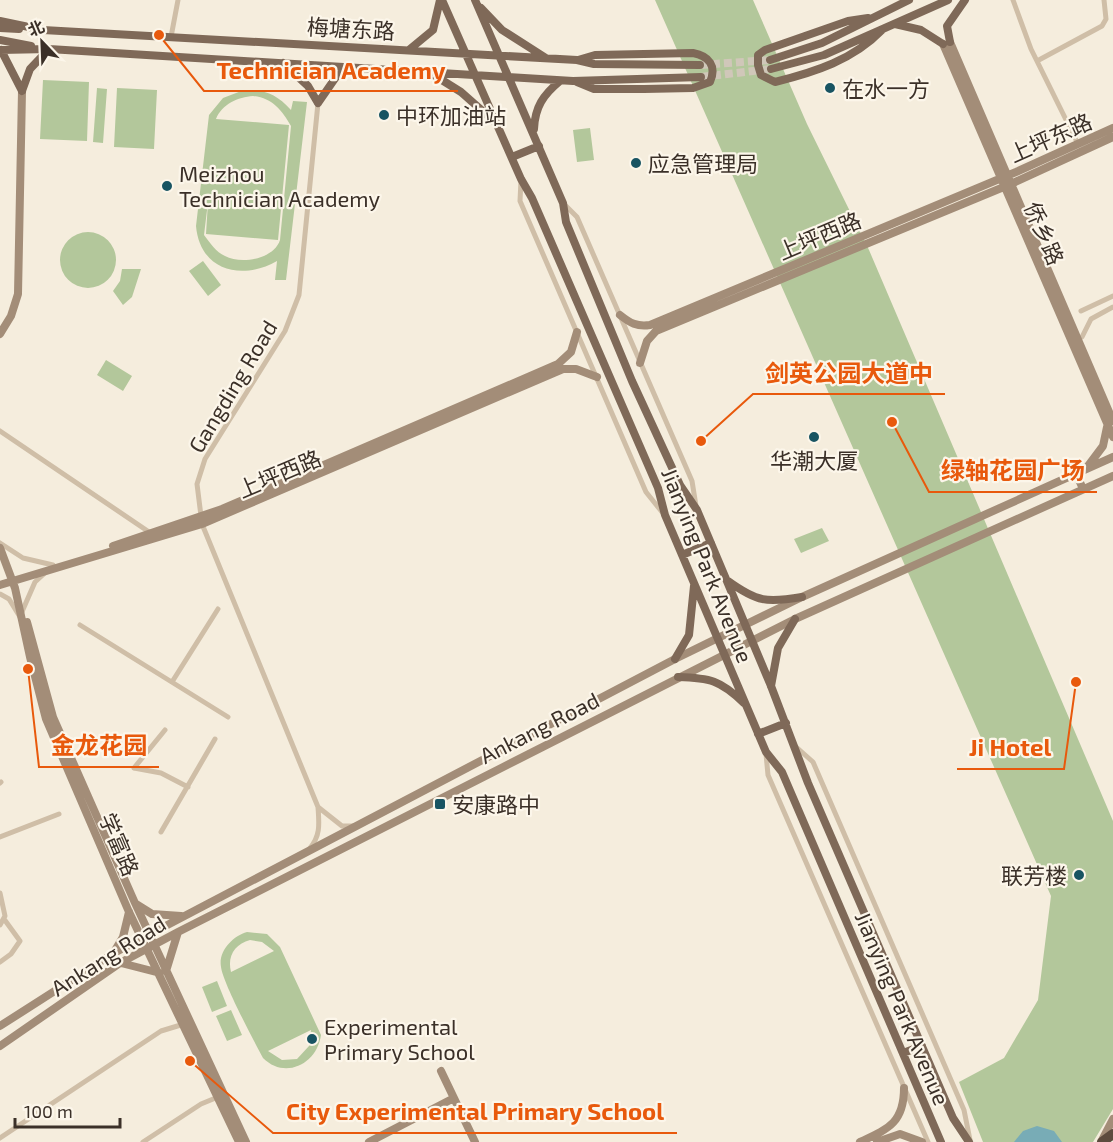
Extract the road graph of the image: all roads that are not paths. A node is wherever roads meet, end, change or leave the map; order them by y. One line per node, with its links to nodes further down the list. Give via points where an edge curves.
1 (178, 0): 16 (street)
2 (441, 0): 21 (main road, via 433,30); 22 (main road, Jianying Park Avenue)
3 (909, 0): 9 (main road)
4 (948, 0): 12 (main road)
5 (965, 0): 18 (main road, via 947,26)
6 (1013, 0): 26 (street)
7 (1104, 0): 26 (street, via 1106,19 1102,26)
8 (475, 1): 23 (main road, Jianying Park Avenue); 24 (main road, via 502,30)
9 (893, 4): 10 (main road)
10 (868, 18): 15 (main road, via 771,64 824,55); 15 (main road, via 765,50 758,55 761,75 775,82 830,66 865,47)
11 (0, 21): 14 (main road, 梅塘东路)
12 (895, 24): 15 (main road); 18 (main road, via 921,30)
13 (0, 28): 14 (main road)
14 (43, 30): 16 (main road, 梅塘东路)
15 (882, 30)
16 (171, 37): 21 (main road, 梅塘东路)
17 (0, 40): 19 (main road)
18 (947, 43): 45 (street, 侨乡路)
19 (49, 49): 20 (main road, 梅塘东路); 27 (main road, 梅塘东路); 36 (main road, via 30,69)
20 (1, 50): 36 (main road)
21 (410, 50): 22 (main road, 梅塘东路)
22 (467, 54): 23 (main road, 梅塘东路); 31 (main road, Jianying Park Avenue)
23 (500, 56): 24 (main road, 梅塘东路); 32 (main road, Jianying Park Avenue)
24 (549, 60): 25 (main road, 梅塘东路)
25 (577, 60): 28 (main road, 梅塘东路, via 594,64); 35 (main road, via 595,55 693,53 710,61 712,76 710,82 693,88 594,89)
26 (1037, 61): 42 (street)
27 (282, 62): 29 (main road, 梅塘东路); 37 (main road, via 309,86)
28 (700, 65)
29 (351, 66): 30 (main road, 梅塘东路); 37 (main road, via 336,77)
30 (426, 70): 31 (main road, 梅塘东路); 38 (main road, via 461,92)
31 (476, 74): 32 (main road, 梅塘东路); 38 (main road, Jianying Park Avenue)
32 (509, 77): 34 (main road, 梅塘东路); 40 (main road, Jianying Park Avenue)
33 (701, 77): 35 (main road, 梅塘东路)
34 (560, 81): 35 (main road, 梅塘东路); 40 (main road, via 541,98)
35 (573, 81)
36 (22, 91): 55 (street, via 18,294)
37 (318, 103): 72 (street, Gangding Road, via 299,295 285,331 205,459 197,484)
38 (498, 125): 44 (main road, Jianying Park Avenue)
39 (1113, 128): 45 (street, 上坪东路)
40 (534, 133): 43 (main road, Jianying Park Avenue)
41 (1113, 137): 47 (street, 上坪东路)
42 (1077, 142)
43 (539, 146): 44 (main road); 48 (main road, Jianying Park Avenue)
44 (512, 157): 46 (main road, Jianying Park Avenue)
45 (1005, 177): 47 (street, 侨乡路); 53 (street, 上坪西路)
46 (521, 179): 54 (street, via 520,201); 71 (main road, Jianying Park Avenue, via 658,488)
47 (1008, 185): 53 (street, 上坪西路); 60 (street, 侨乡路)
48 (563, 203): 52 (street, via 577,217); 70 (main road, Jianying Park Avenue, via 566,222 632,381 680,485)
49 (1113, 296): 51 (street)
50 (1113, 307): 56 (street, via 1091,319)
51 (1081, 311)
52 (620, 315): 53 (street, via 630,323); 57 (street)
53 (653, 328): 57 (street)
54 (577, 332): 58 (street, via 571,352); 59 (street)
55 (0, 334)
56 (1082, 337)
57 (640, 363): 70 (street, via 692,481)
58 (560, 366): 59 (street); 72 (street, 上坪西路)
59 (597, 376): 71 (street, via 646,492)
60 (1110, 423): 62 (street, 侨乡路); 64 (street, via 1103,446)
61 (0, 431): 73 (street)
62 (1113, 436)
63 (1113, 457): 64 (street, Ankang Road)
64 (1086, 469): 65 (street, Ankang Road)
65 (1076, 473): 69 (street); 84 (street, Ankang Road)
66 (1113, 476): 67 (street, Ankang Road)
67 (1102, 481): 68 (street); 69 (street, Ankang Road)
68 (1113, 481)
69 (1083, 489): 87 (street, Ankang Road)
70 (697, 510): 75 (main road, Jianying Park Avenue)
71 (665, 515): 77 (main road, Jianying Park Avenue)
72 (202, 521): 73 (street, 上坪西路); 78 (street, 上坪西路); 106 (street, Gangding Road)
73 (152, 534): 78 (street, 上坪西路)
74 (0, 543): 78 (street, via 22,558)
75 (711, 543): 77 (main road); 80 (main road, Jianying Park Avenue)
76 (0, 548): 79 (street, 学富路)
77 (682, 555): 82 (main road, Jianying Park Avenue)
78 (51, 568): 79 (street, 上坪西路); 86 (street, via 35,582)
79 (14, 579): 81 (street, 上坪西路); 86 (street, 学富路); 114 (street, 学富路, via 53,717)
80 (726, 579): 84 (main road, via 756,600 774,602); 89 (main road, Jianying Park Avenue)
81 (0, 583)
82 (694, 583): 90 (main road, Jianying Park Avenue); 93 (main road, via 692,624)
83 (0, 594): 86 (street, via 9,599)
84 (802, 597): 89 (street, Ankang Road)
85 (218, 609): 95 (street)
86 (22, 617): 115 (street, 学富路, via 46,719)
87 (795, 619): 91 (street, Ankang Road); 96 (main road, via 778,648)
88 (80, 625): 95 (street)
89 (745, 625): 90 (street, Ankang Road); 91 (main road, Jianying Park Avenue)
90 (718, 638): 92 (main road, Jianying Park Avenue); 93 (street, Ankang Road)
91 (752, 640): 92 (street, Ankang Road); 96 (main road, Jianying Park Avenue)
92 (724, 654): 94 (street, Ankang Road); 97 (main road, Jianying Park Avenue)
93 (675, 659): 108 (street, Ankang Road)
94 (678, 676): 97 (main road, via 721,682); 116 (street, Ankang Road)
95 (172, 682): 98 (street)
96 (771, 686): 99 (main road, Jianying Park Avenue)
97 (746, 705): 101 (main road, Jianying Park Avenue)
98 (228, 717)
99 (786, 723): 101 (main road); 103 (main road, Jianying Park Avenue)
100 (165, 730): 105 (street, via 134,768 161,773)
101 (758, 734): 104 (main road, Jianying Park Avenue)
102 (215, 739): 105 (street)
103 (795, 745): 130 (main road, Jianying Park Avenue); 150 (street, via 813,762 964,1110)
104 (766, 752): 131 (main road, Jianying Park Avenue, via 782,772); 133 (street, via 768,775)
105 (188, 787): 109 (street)
106 (318, 807): 108 (street, via 342,826); 111 (street, via 317,840)
107 (59, 814): 110 (street)
108 (355, 826): 111 (street, Ankang Road)
109 (161, 832)
110 (0, 837)
111 (308, 851): 113 (street, Ankang Road)
112 (0, 893): 118 (street)
113 (210, 902): 116 (street); 117 (street, Ankang Road)
114 (135, 903): 117 (street, via 152,914); 121 (street, 学富路)
115 (129, 912): 121 (street, 学富路); 123 (street)
116 (215, 913): 120 (street, Ankang Road)
117 (182, 916): 121 (street, Ankang Road)
118 (4, 919): 119 (street); 124 (street, via 20,941)
119 (0, 925)
120 (178, 932): 122 (street, Ankang Road); 126 (street)
121 (146, 936): 122 (street, 学富路); 123 (street, Ankang Road); 126 (street, 学富路)
122 (154, 945): 125 (street, Ankang Road); 126 (street, 学富路)
123 (114, 953): 128 (street, Ankang Road)
124 (0, 962)
125 (120, 963): 126 (street); 129 (street, Ankang Road)
126 (163, 972): 127 (street, 学富路); 142 (street, 学富路)
127 (184, 1024): 134 (street, 学富路); 139 (street, via 161,1031)
128 (0, 1026)
129 (0, 1046)
130 (922, 1046): 131 (main road); 150 (main road, Jianying Park Avenue, via 953,1118)
131 (903, 1053): 149 (main road, Jianying Park Avenue)
132 (441, 1071): 135 (street)
133 (904, 1088): 137 (street, via 900,1113); 148 (street)
134 (218, 1097): 140 (street); 141 (street, 学富路)
135 (454, 1098): 143 (street); 144 (street)
136 (1113, 1119): 151 (street)
137 (886, 1134): 145 (street); 146 (street); 147 (street, via 909,1135)
138 (1113, 1134): 151 (highway)
139 (0, 1138)
140 (143, 1142)
141 (239, 1142)
142 (246, 1142)
143 (369, 1142)
144 (475, 1142)
145 (860, 1142)
146 (877, 1142)
147 (922, 1142)
148 (928, 1142)
149 (941, 1142)
150 (969, 1142)
151 (1102, 1142)

